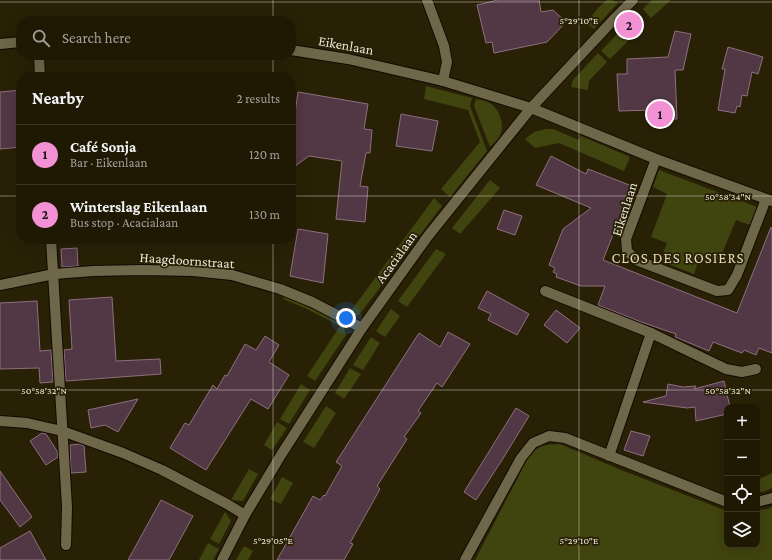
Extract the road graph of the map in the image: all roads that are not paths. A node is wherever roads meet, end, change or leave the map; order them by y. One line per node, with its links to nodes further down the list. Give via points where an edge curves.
1 (428, 0): 8 (street, via 447,62)
2 (633, 0): 9 (street, Acacialaan)
3 (16, 42): 4 (street)
4 (0, 44)
5 (296, 51): 8 (street, Eikenlaan, via 348,58)
6 (39, 60): 7 (street)
7 (40, 72)
8 (443, 80): 9 (street, Eikenlaan)
9 (531, 108): 10 (street, Eikenlaan); 16 (street, Acacialaan, via 428,236)
10 (656, 160): 11 (street, Eikenlaan); 11 (street, Eikenlaan, via 626,239 627,251 636,260 717,291 728,290 737,275)
11 (769, 200)
12 (51, 244): 13 (street)
13 (54, 274): 14 (street, Haagdoornstraat); 16 (street, Haagdoornstraat, via 143,270 232,275 280,289 312,302); 20 (street)
14 (0, 285)
15 (545, 291): 17 (street)
16 (362, 328): 25 (street, Acacialaan)
17 (651, 333): 18 (street, via 726,369 742,372); 21 (street)
18 (756, 369)
19 (0, 421): 20 (street, via 27,423)
20 (62, 431): 25 (street, via 162,470); 26 (street, via 67,507)
21 (609, 456): 23 (street); 28 (street, via 565,438 549,436 533,443 521,458)
22 (772, 498): 24 (street)
23 (724, 501)
24 (760, 501)
25 (245, 515): 27 (street, Acacialaan)
26 (66, 545)
27 (222, 560)
28 (465, 560)

